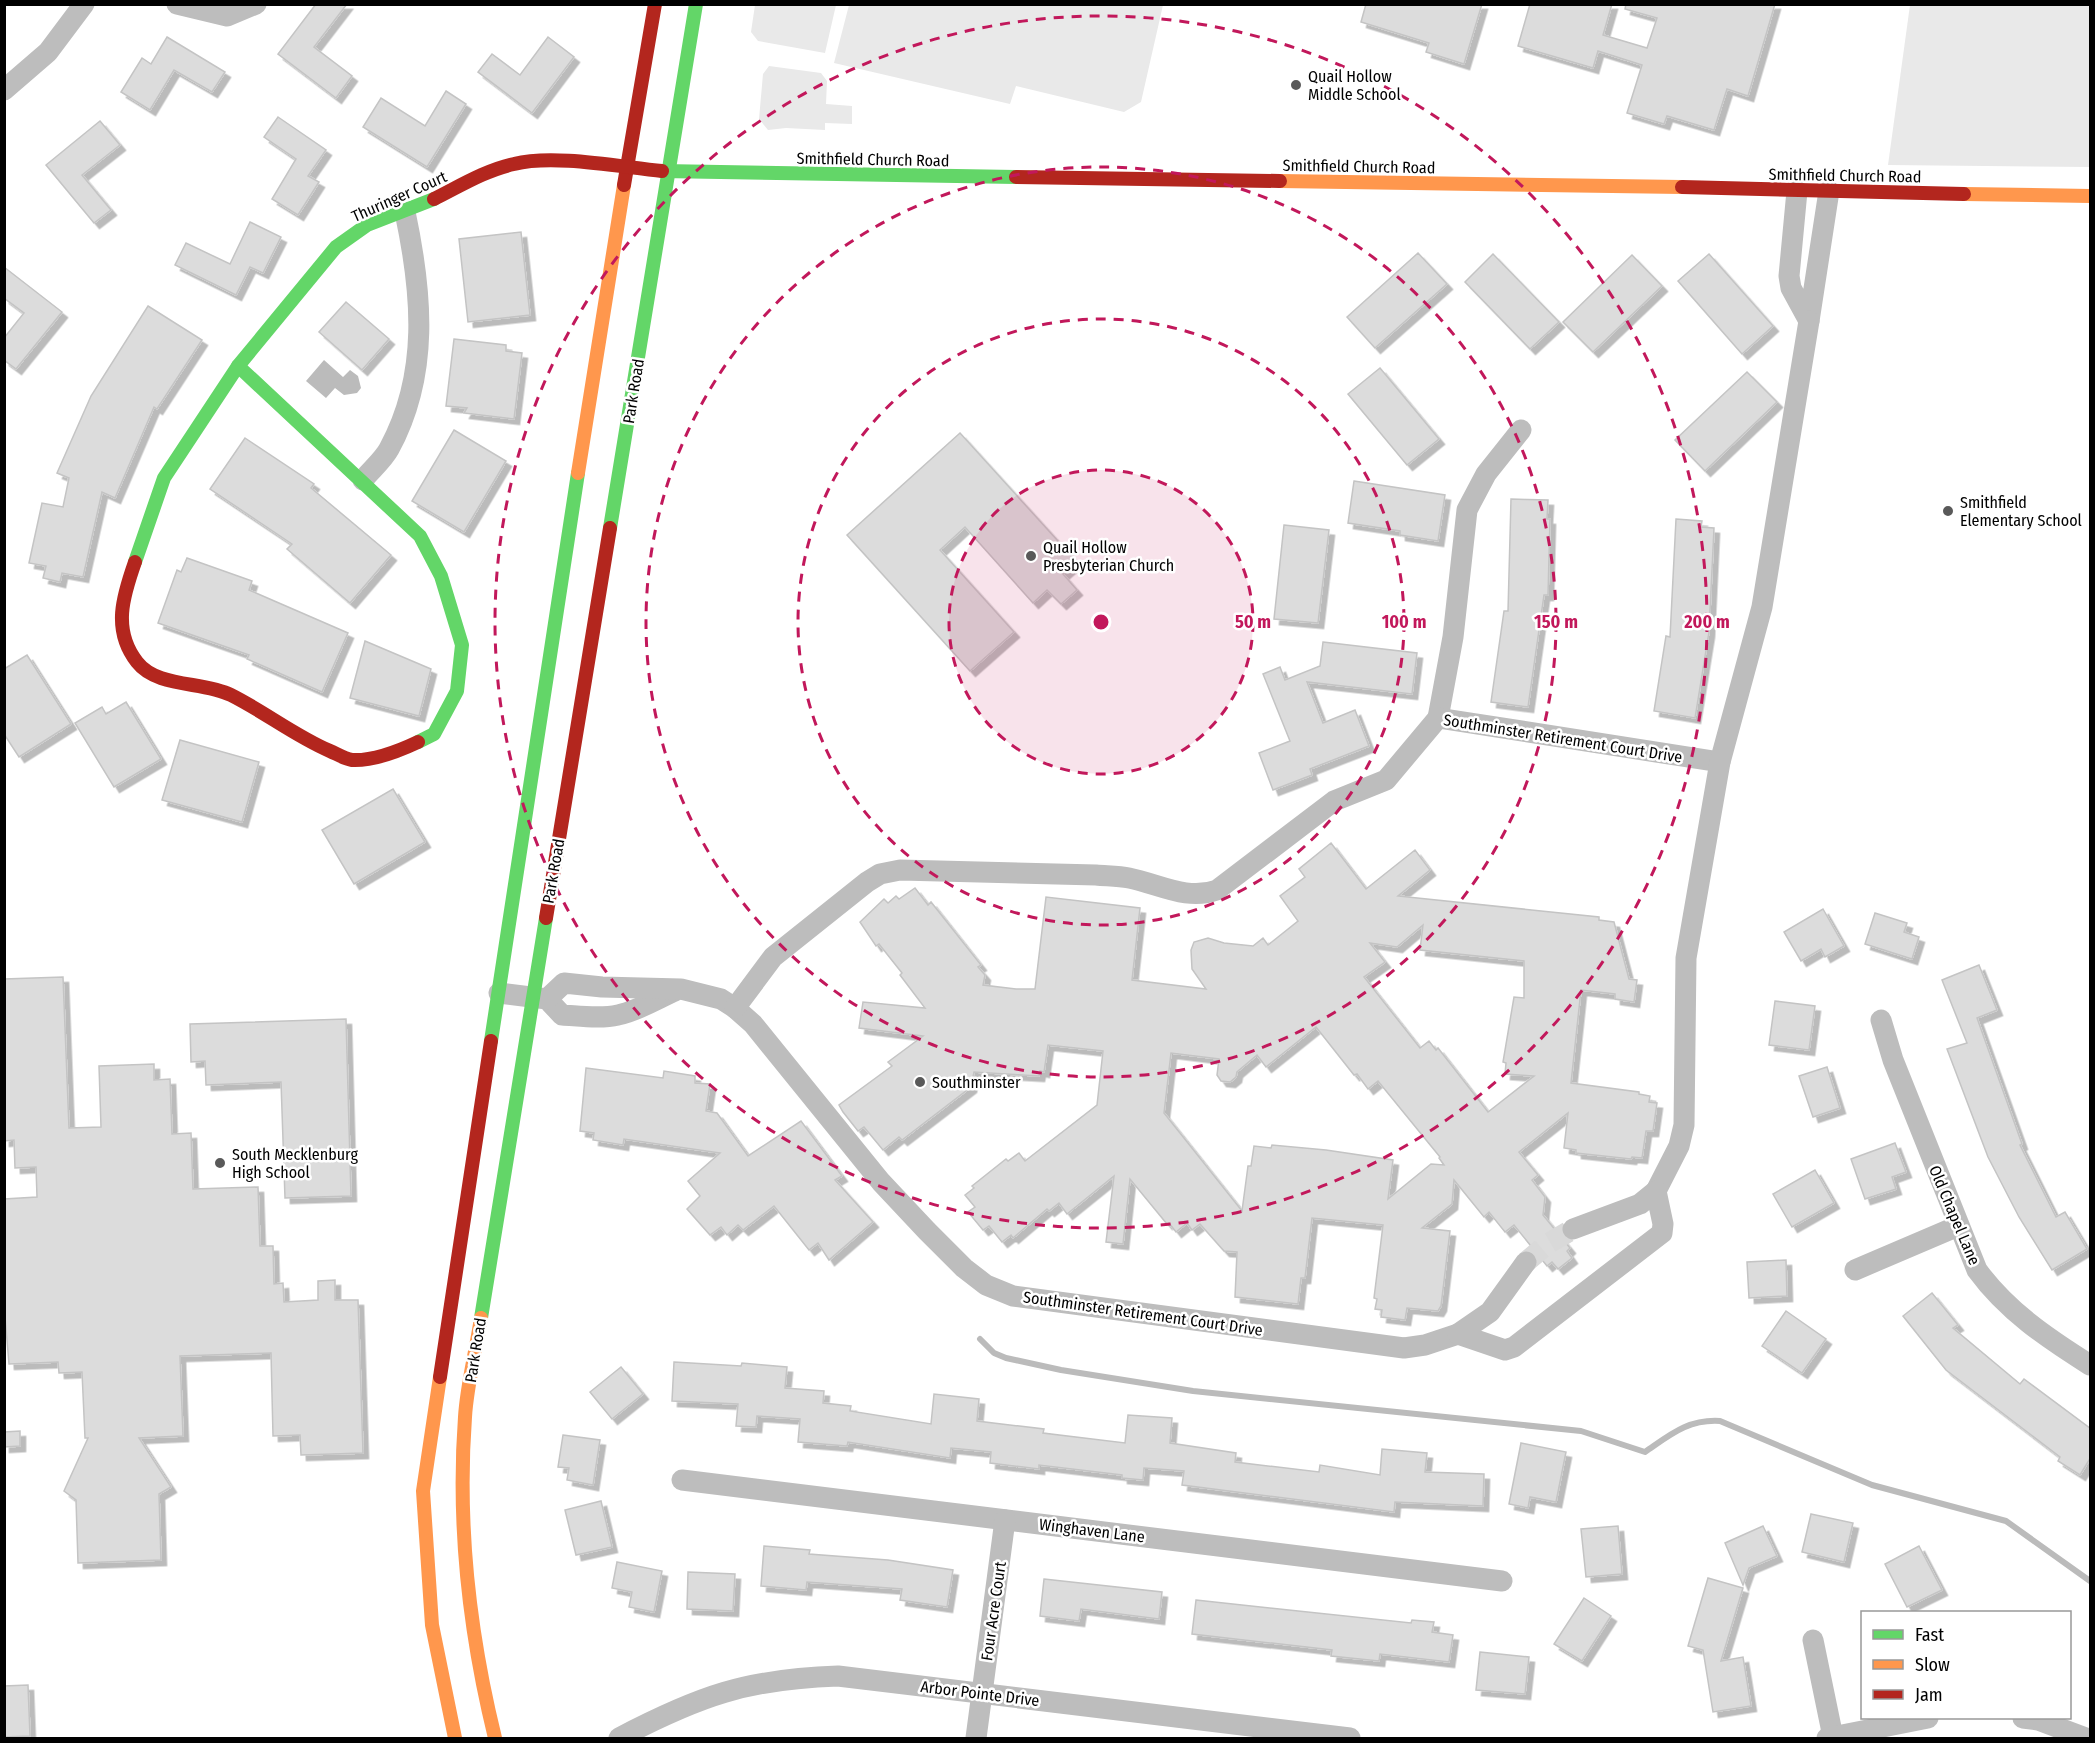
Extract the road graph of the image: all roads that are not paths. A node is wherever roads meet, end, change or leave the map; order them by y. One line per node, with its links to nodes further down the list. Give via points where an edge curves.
1 (84, 4): 6 (street, via 48,52)
2 (177, 4): 3 (street, via 227,16)
3 (256, 4)
4 (655, 4): 7 (main road, Park Road)
5 (696, 4): 8 (main road, Park Road)
6 (4, 90)
7 (627, 168): 8 (main road, Smithfield Church Road); 12 (main road, Thuringer Court, via 543,160 516,163 490,171); 20 (main road, Park Road, via 606,281)
8 (668, 172): 9 (main road, Smithfield Church Road); 21 (main road, Park Road)
9 (1797, 191): 10 (main road, Smithfield Church Road); 13 (street, via 1791,288)
10 (1829, 191): 11 (main road, Smithfield Church Road); 13 (street)
11 (2091, 196)
12 (405, 212): 14 (main road, Thuringer Court, via 368,225 336,247); 16 (street, via 417,269 417,365 409,404 389,451)
13 (1809, 321): 18 (street, via 1762,607)
14 (238, 366): 16 (main road); 16 (main road, Thuringer Court, via 164,478 123,597 121,622 125,643 138,664 160,676 229,694 304,740 351,760 397,752 434,734 456,691 462,645 451,602 420,536)
15 (1521, 430): 17 (street, via 1486,474 1467,510 1453,637)
16 (363, 480)
17 (1438, 718): 18 (street, Southminster Retirement Court Drive); 22 (street, Southminster Retirement Court Drive, via 1386,780 1334,801 1217,890 1191,895 1128,878 1096,875 900,870 880,874 773,957)
18 (1720, 762): 24 (street, via 1686,958 1684,1125 1679,1146)
19 (681, 989): 21 (street, Southminster Retirement Court Drive, via 564,983); 21 (street, via 616,1016 562,1015); 22 (street, Southminster Retirement Court Drive, via 721,999)
20 (498, 993): 21 (street); 39 (main road, Park Road, via 423,1491 432,1625)
21 (539, 998): 40 (main road, Park Road, via 465,1415 461,1510 468,1590 476,1653)
22 (735, 1008): 29 (street, Southminster Retirement Court Drive, via 753,1024 882,1182 964,1268 986,1285 1013,1296 1404,1348)
23 (1881, 1020): 25 (street, Old Chapel Lane)
24 (1656, 1191): 26 (street, via 1640,1204); 29 (street, via 1662,1233 1514,1347 1505,1350)
25 (1958, 1226): 28 (street); 30 (street, Old Chapel Lane, via 1977,1270 1996,1295 2018,1316)
26 (1573, 1229)
27 (1527, 1262): 29 (street, Southminster Retirement Court Drive, via 1490,1312)
28 (1855, 1270)
29 (1458, 1334)
30 (2091, 1365)
31 (682, 1480): 32 (street, Winghaven Lane)
32 (1005, 1520): 33 (street, Winghaven Lane); 35 (street, Four Acre Court)
33 (1502, 1581)
34 (1813, 1640): 44 (street)
35 (982, 1693): 38 (street, Arbor Pointe Drive); 41 (street, Arbor Pointe Drive, via 838,1676 791,1678 708,1696); 42 (street, Four Acre Court)
36 (1923, 1719): 44 (street)
37 (2030, 1719): 45 (street)
38 (1316, 1736): 43 (street, Arbor Pointe Drive)
39 (455, 1738)
40 (495, 1738)
41 (619, 1738)
42 (976, 1738)
43 (1350, 1738)
44 (1830, 1738)
45 (2086, 1738)

